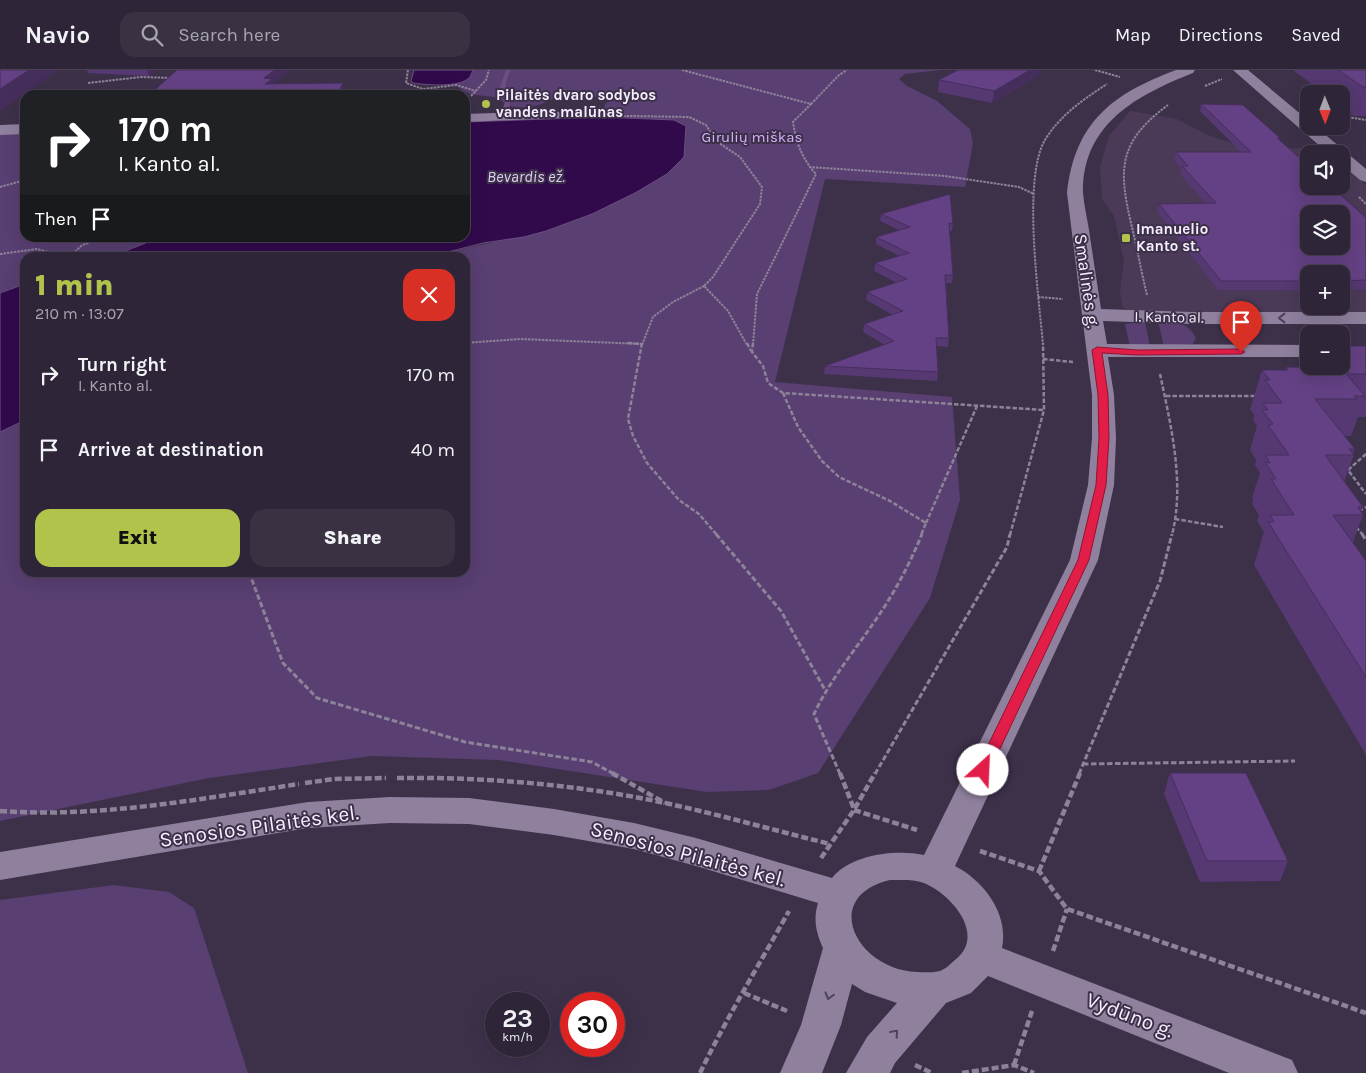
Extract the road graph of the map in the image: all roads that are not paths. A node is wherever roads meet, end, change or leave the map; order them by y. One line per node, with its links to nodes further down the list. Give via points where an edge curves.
1 (1241, 71): 7 (street)
2 (1194, 79): 10 (street, Smalinės g., via 1142,89 1098,125 1085,145 1077,164 1075,193)
3 (554, 115): 4 (street)
4 (470, 118)
5 (20, 129): 6 (street)
6 (0, 130)
7 (1328, 145)
8 (1350, 163): 9 (street)
9 (1366, 177)
10 (1092, 315): 11 (street, I. Kanto al., one-way to 10); 12 (street, Smalinės g.)
11 (1366, 318)
12 (1097, 350): 13 (street, I. Kanto al.); 15 (street, Smalinės g., via 1104,438 1101,485 1084,560)
13 (1300, 351)
14 (0, 866): 16 (street, Senosios Pilaitės kel., via 308,815 390,810 469,811 634,836)
15 (934, 872): 16 (street, via 912,866 890,866 852,881); 18 (street, via 956,883 972,899 983,918 987,938)
16 (840, 896): 17 (street, via 834,912 834,931)
17 (842, 949): 19 (street, via 854,964 891,985 913,990); 20 (street, one-way to 20, via 821,1025)
18 (982, 957): 19 (street, via 971,972 955,983); 22 (street, Vydūno g.)
19 (934, 989): 21 (street, one-way to 19, via 881,1050)
20 (801, 1073)
21 (867, 1073)
22 (1277, 1073)

